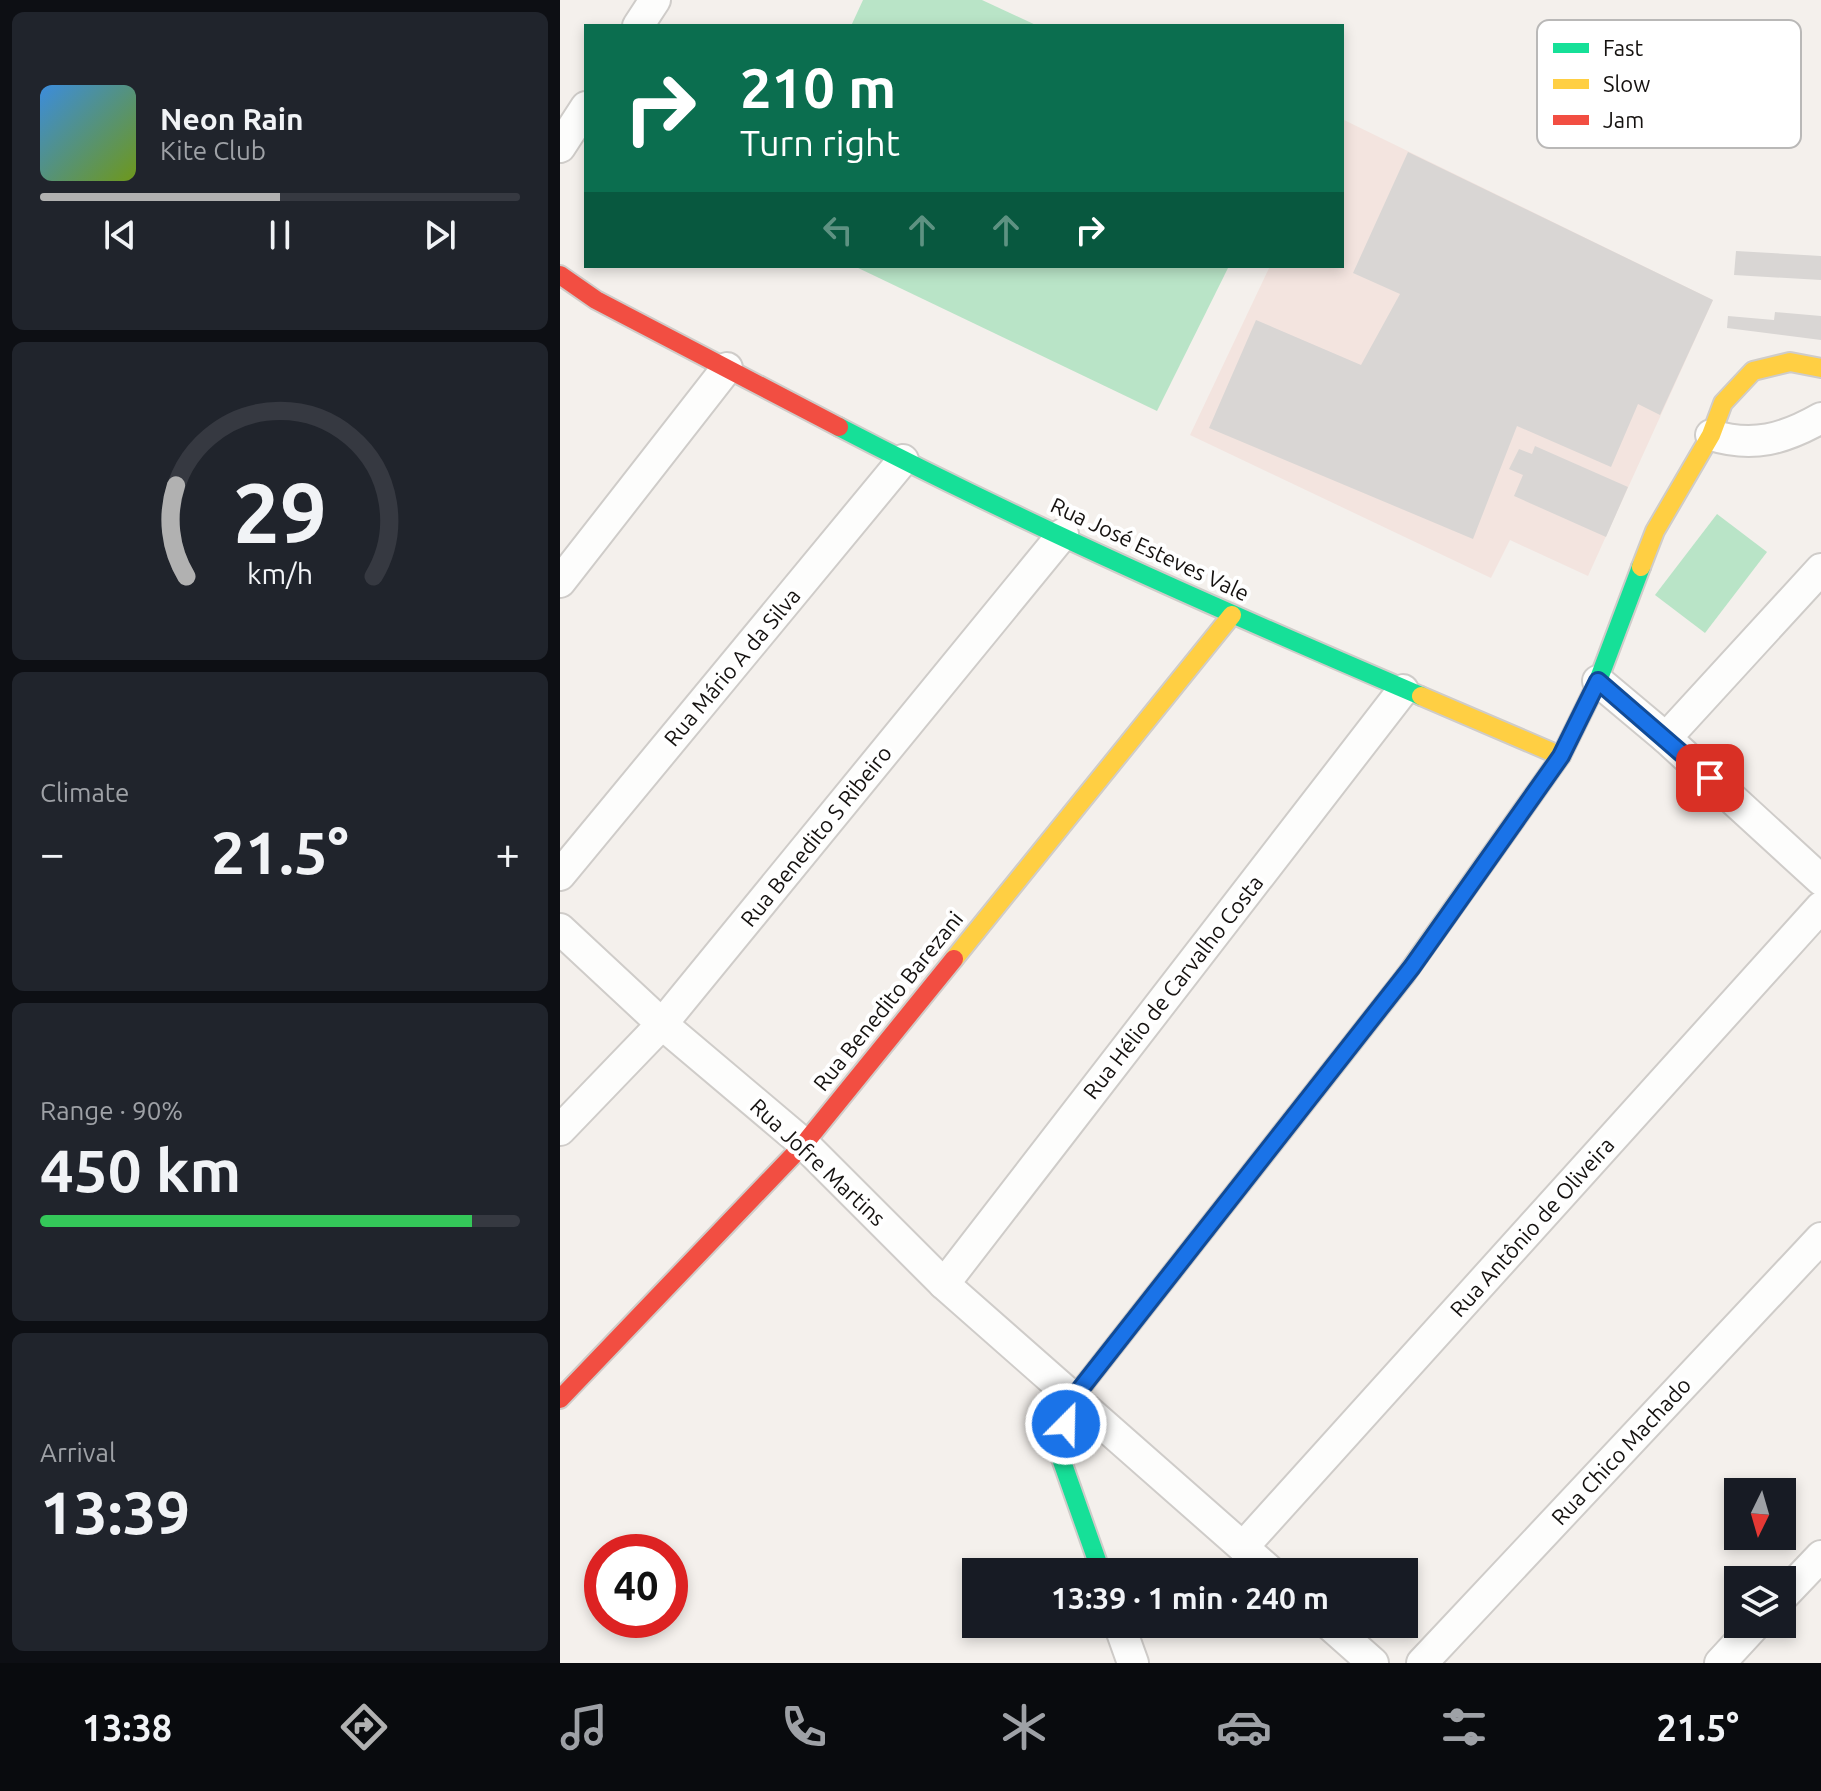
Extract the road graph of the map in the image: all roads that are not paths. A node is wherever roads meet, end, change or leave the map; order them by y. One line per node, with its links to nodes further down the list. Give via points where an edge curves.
1 (655, 0): 2 (street)
2 (639, 24)
3 (584, 110): 4 (street)
4 (560, 147)
5 (560, 275): 6 (street, Rua José Esteves Vale, via 596,300)
6 (727, 368): 10 (street, Rua José Esteves Vale); 13 (street)
7 (1821, 368): 9 (street, via 1790,362 1753,371 1723,403)
8 (1821, 418): 9 (street, via 1792,434 1756,441)
9 (1711, 435): 15 (street, via 1655,531)
10 (903, 460): 11 (street, Rua José Esteves Vale); 19 (street, Rua Mário A da Silva)
11 (1063, 534): 14 (street, Rua José Esteves Vale); 23 (street, Rua Benedito S Ribeiro)
12 (1821, 569): 17 (street)
13 (560, 582)
14 (1232, 615): 16 (street, Rua José Esteves Vale); 25 (street, Rua Benedito Barezani)
15 (1598, 681): 17 (street); 18 (street)
16 (1403, 690): 18 (street, Rua José Esteves Vale); 27 (street, Rua Hélio de Carvalho Costa)
17 (1666, 738): 20 (street)
18 (1561, 756): 28 (street, via 1412,967)
19 (560, 875)
20 (1821, 880)
21 (1821, 907): 30 (street, Rua Antônio de Oliveira)
22 (560, 929): 23 (street, Rua Jofre Martins)
23 (662, 1024): 24 (street, Rua Benedito S Ribeiro); 25 (street, Rua Jofre Martins)
24 (560, 1130)
25 (804, 1144): 27 (street, Rua Jofre Martins); 29 (street, Rua Benedito Barezani)
26 (1821, 1238): 40 (street, Rua Chico Machado)
27 (944, 1284): 28 (street, Rua Jofre Martins)
28 (1074, 1397): 30 (street, Rua Jofre Martins); 32 (street, via 1058,1450)
29 (560, 1399)
30 (1243, 1547): 33 (street, Rua Jofre Martins)
31 (1821, 1556): 34 (street)
32 (1096, 1558)
33 (1255, 1558)
34 (1796, 1582)
35 (1124, 1638): 38 (street)
36 (1345, 1638): 39 (street)
37 (1743, 1638): 41 (street)
38 (1133, 1663)
39 (1373, 1663)
40 (1422, 1663)
41 (1720, 1663)

